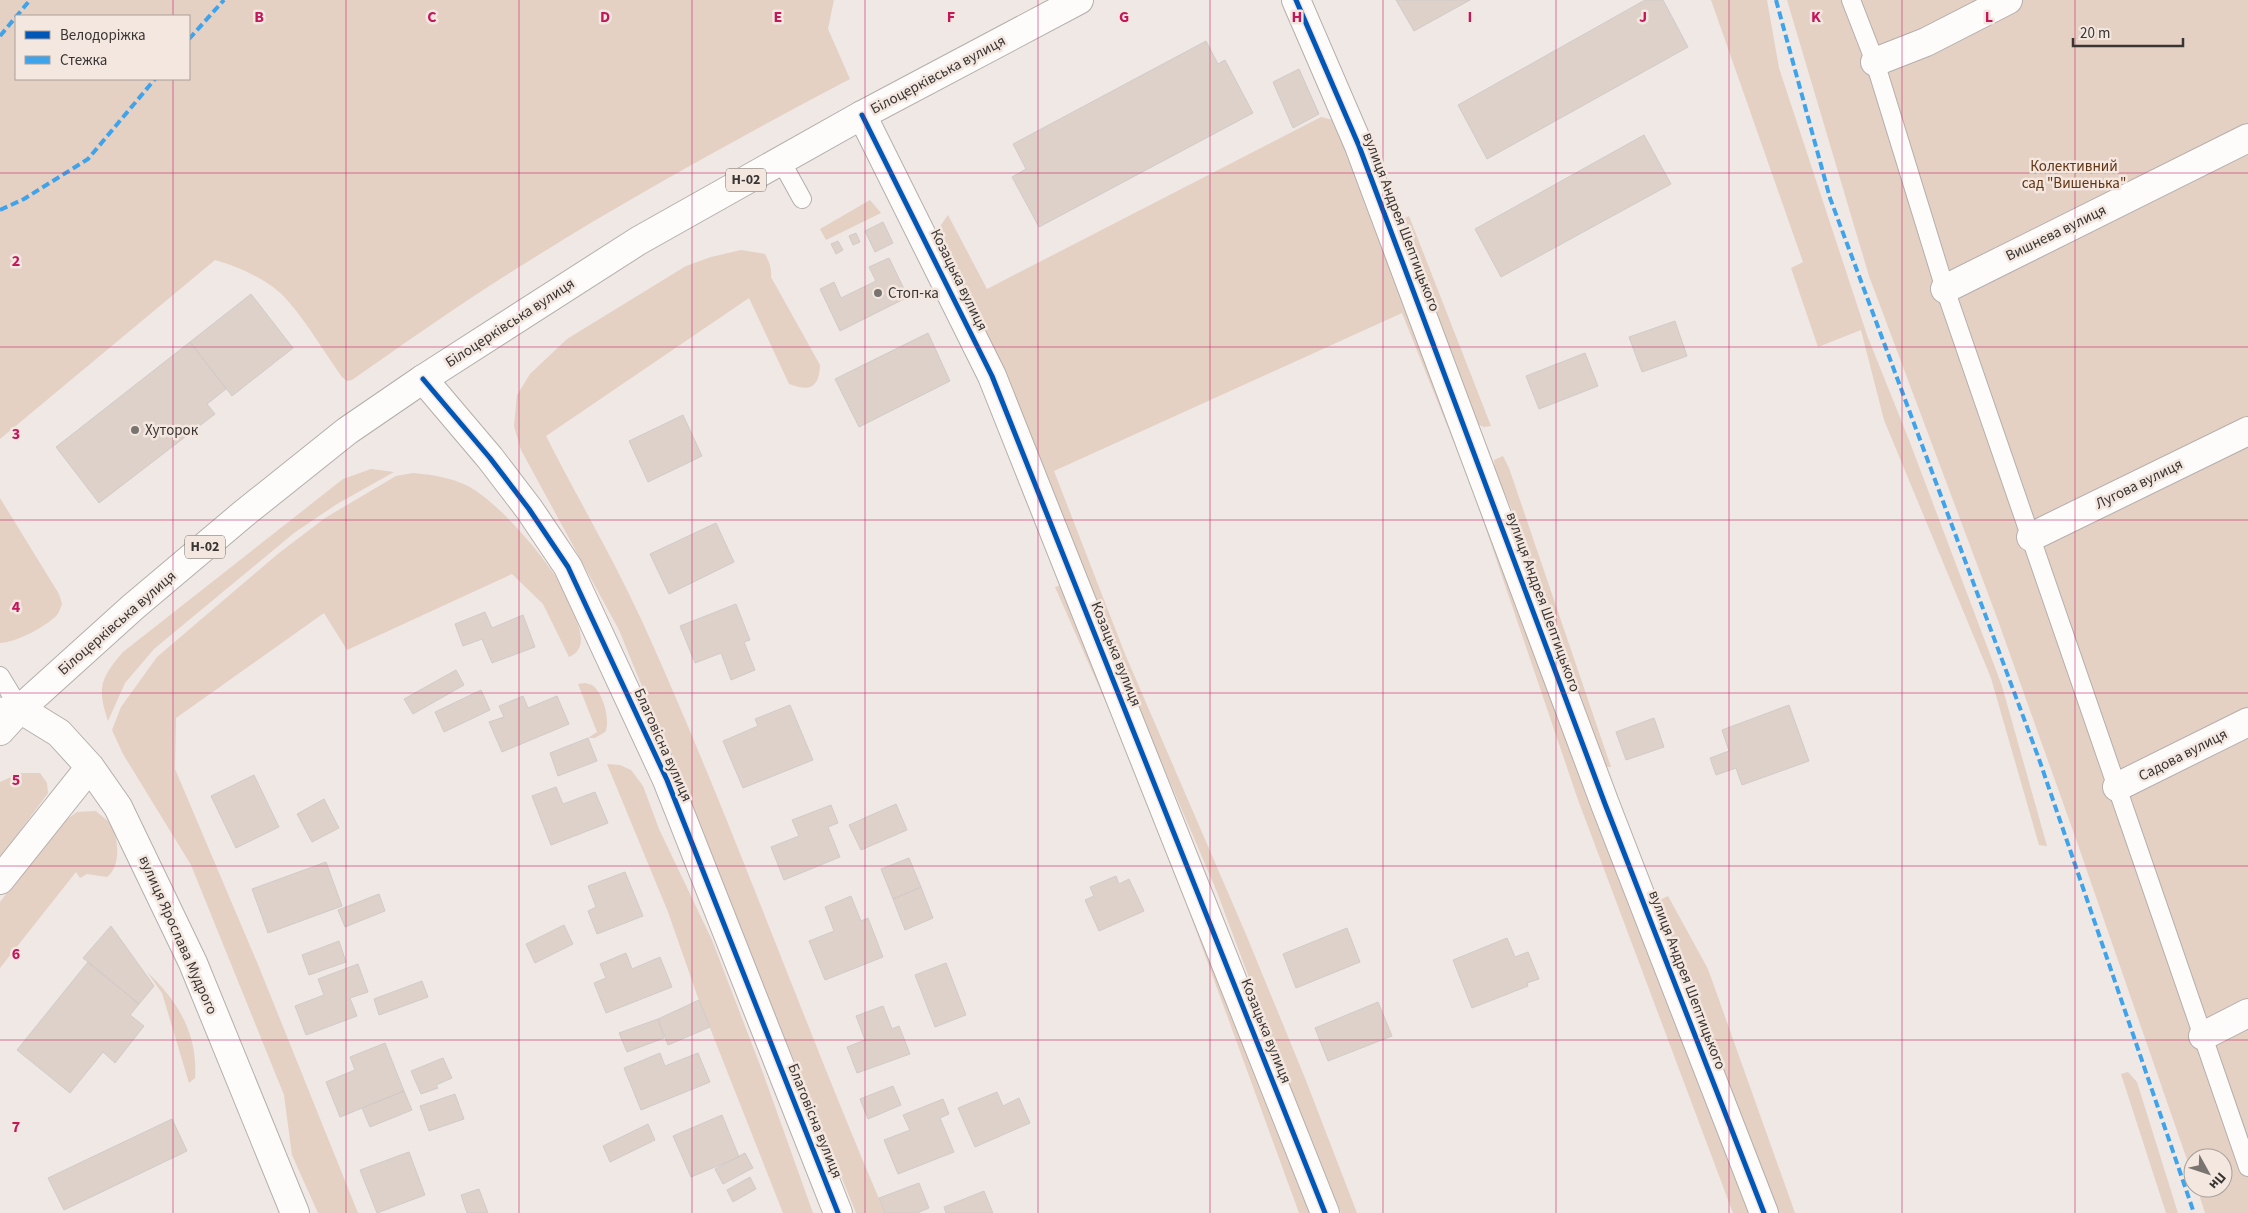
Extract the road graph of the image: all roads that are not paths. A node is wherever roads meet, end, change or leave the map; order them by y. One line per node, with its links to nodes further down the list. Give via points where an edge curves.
1 (1079, 0): 6 (street, Білоцерківська вулиця / Н-02)
2 (1296, 0): 27 (street, вулиця Андрея Шептицького, via 1359,146 1605,804)
3 (1851, 0): 5 (lane)
4 (2008, 0): 5 (street, via 1926,42)
5 (1875, 62): 10 (lane)
6 (862, 115): 8 (street, Білоцерківська вулиця / Н-02); 26 (street, Козацька вулиця, via 992,376)
7 (2248, 138): 10 (street, Вишнева вулиця)
8 (781, 161): 9 (lane); 11 (street, Білоцерківська вулиця / Н-02, via 638,241)
9 (802, 199)
10 (1945, 289): 13 (lane)
11 (423, 379): 15 (street, Білоцерківська вулиця / Н-02, via 347,431 242,515); 25 (street, Благовісна вулиця, via 530,509 568,567 667,780)
12 (2248, 431): 13 (street, Лугова вулиця)
13 (2031, 537): 19 (lane)
14 (0, 676): 15 (lane)
15 (10, 711): 17 (street, Білоцерківська вулиця / Н-02); 18 (street, вулиця Ярослава Мудрого, via 59,733)
16 (2248, 722): 19 (street, Садова вулиця)
17 (0, 731)
18 (90, 767): 20 (street); 24 (street, вулиця Ярослава Мудрого, via 118,807 194,963)
19 (2117, 787): 22 (lane)
20 (0, 880)
21 (2248, 1014): 22 (street)
22 (2203, 1036): 23 (lane)
23 (2248, 1167)
24 (295, 1213)
25 (838, 1213)
26 (1325, 1213)
27 (1764, 1213)

